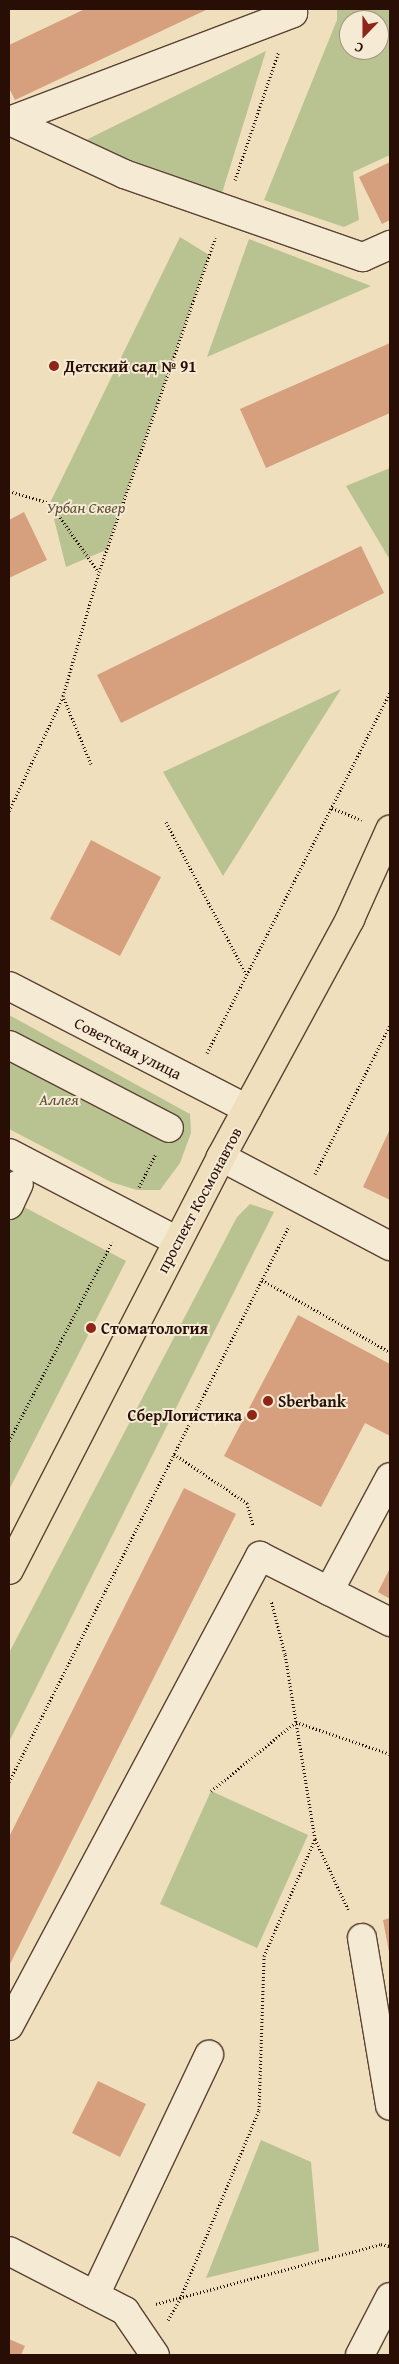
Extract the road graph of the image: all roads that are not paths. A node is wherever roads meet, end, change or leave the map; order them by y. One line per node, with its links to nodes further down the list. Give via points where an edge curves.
1 (293, 11): 2 (street)
2 (9, 121): 3 (street, via 124,174 363,257)
3 (390, 245)
4 (390, 831): 7 (main road, проспект Космонавтов, via 350,919)
5 (9, 986): 7 (street, Советская улица)
6 (9, 1045): 8 (street)
7 (247, 1109): 10 (main road, проспект Космонавтов)
8 (169, 1128)
9 (9, 1153): 11 (street)
10 (221, 1157): 11 (main road, проспект Космонавтов); 12 (street)
11 (178, 1241): 14 (main road, проспект Космонавтов)
12 (390, 1246)
13 (390, 1477): 15 (street)
14 (9, 1570)
15 (329, 1591): 16 (street); 18 (street, via 260,1556)
16 (390, 1622)
17 (362, 1938): 20 (street)
18 (9, 2026)
19 (209, 2055): 22 (street)
20 (390, 2106)
21 (9, 2251): 22 (street)
22 (95, 2294): 24 (street, via 125,2311)
23 (390, 2297): 25 (street)
24 (155, 2355)
25 (360, 2355)

